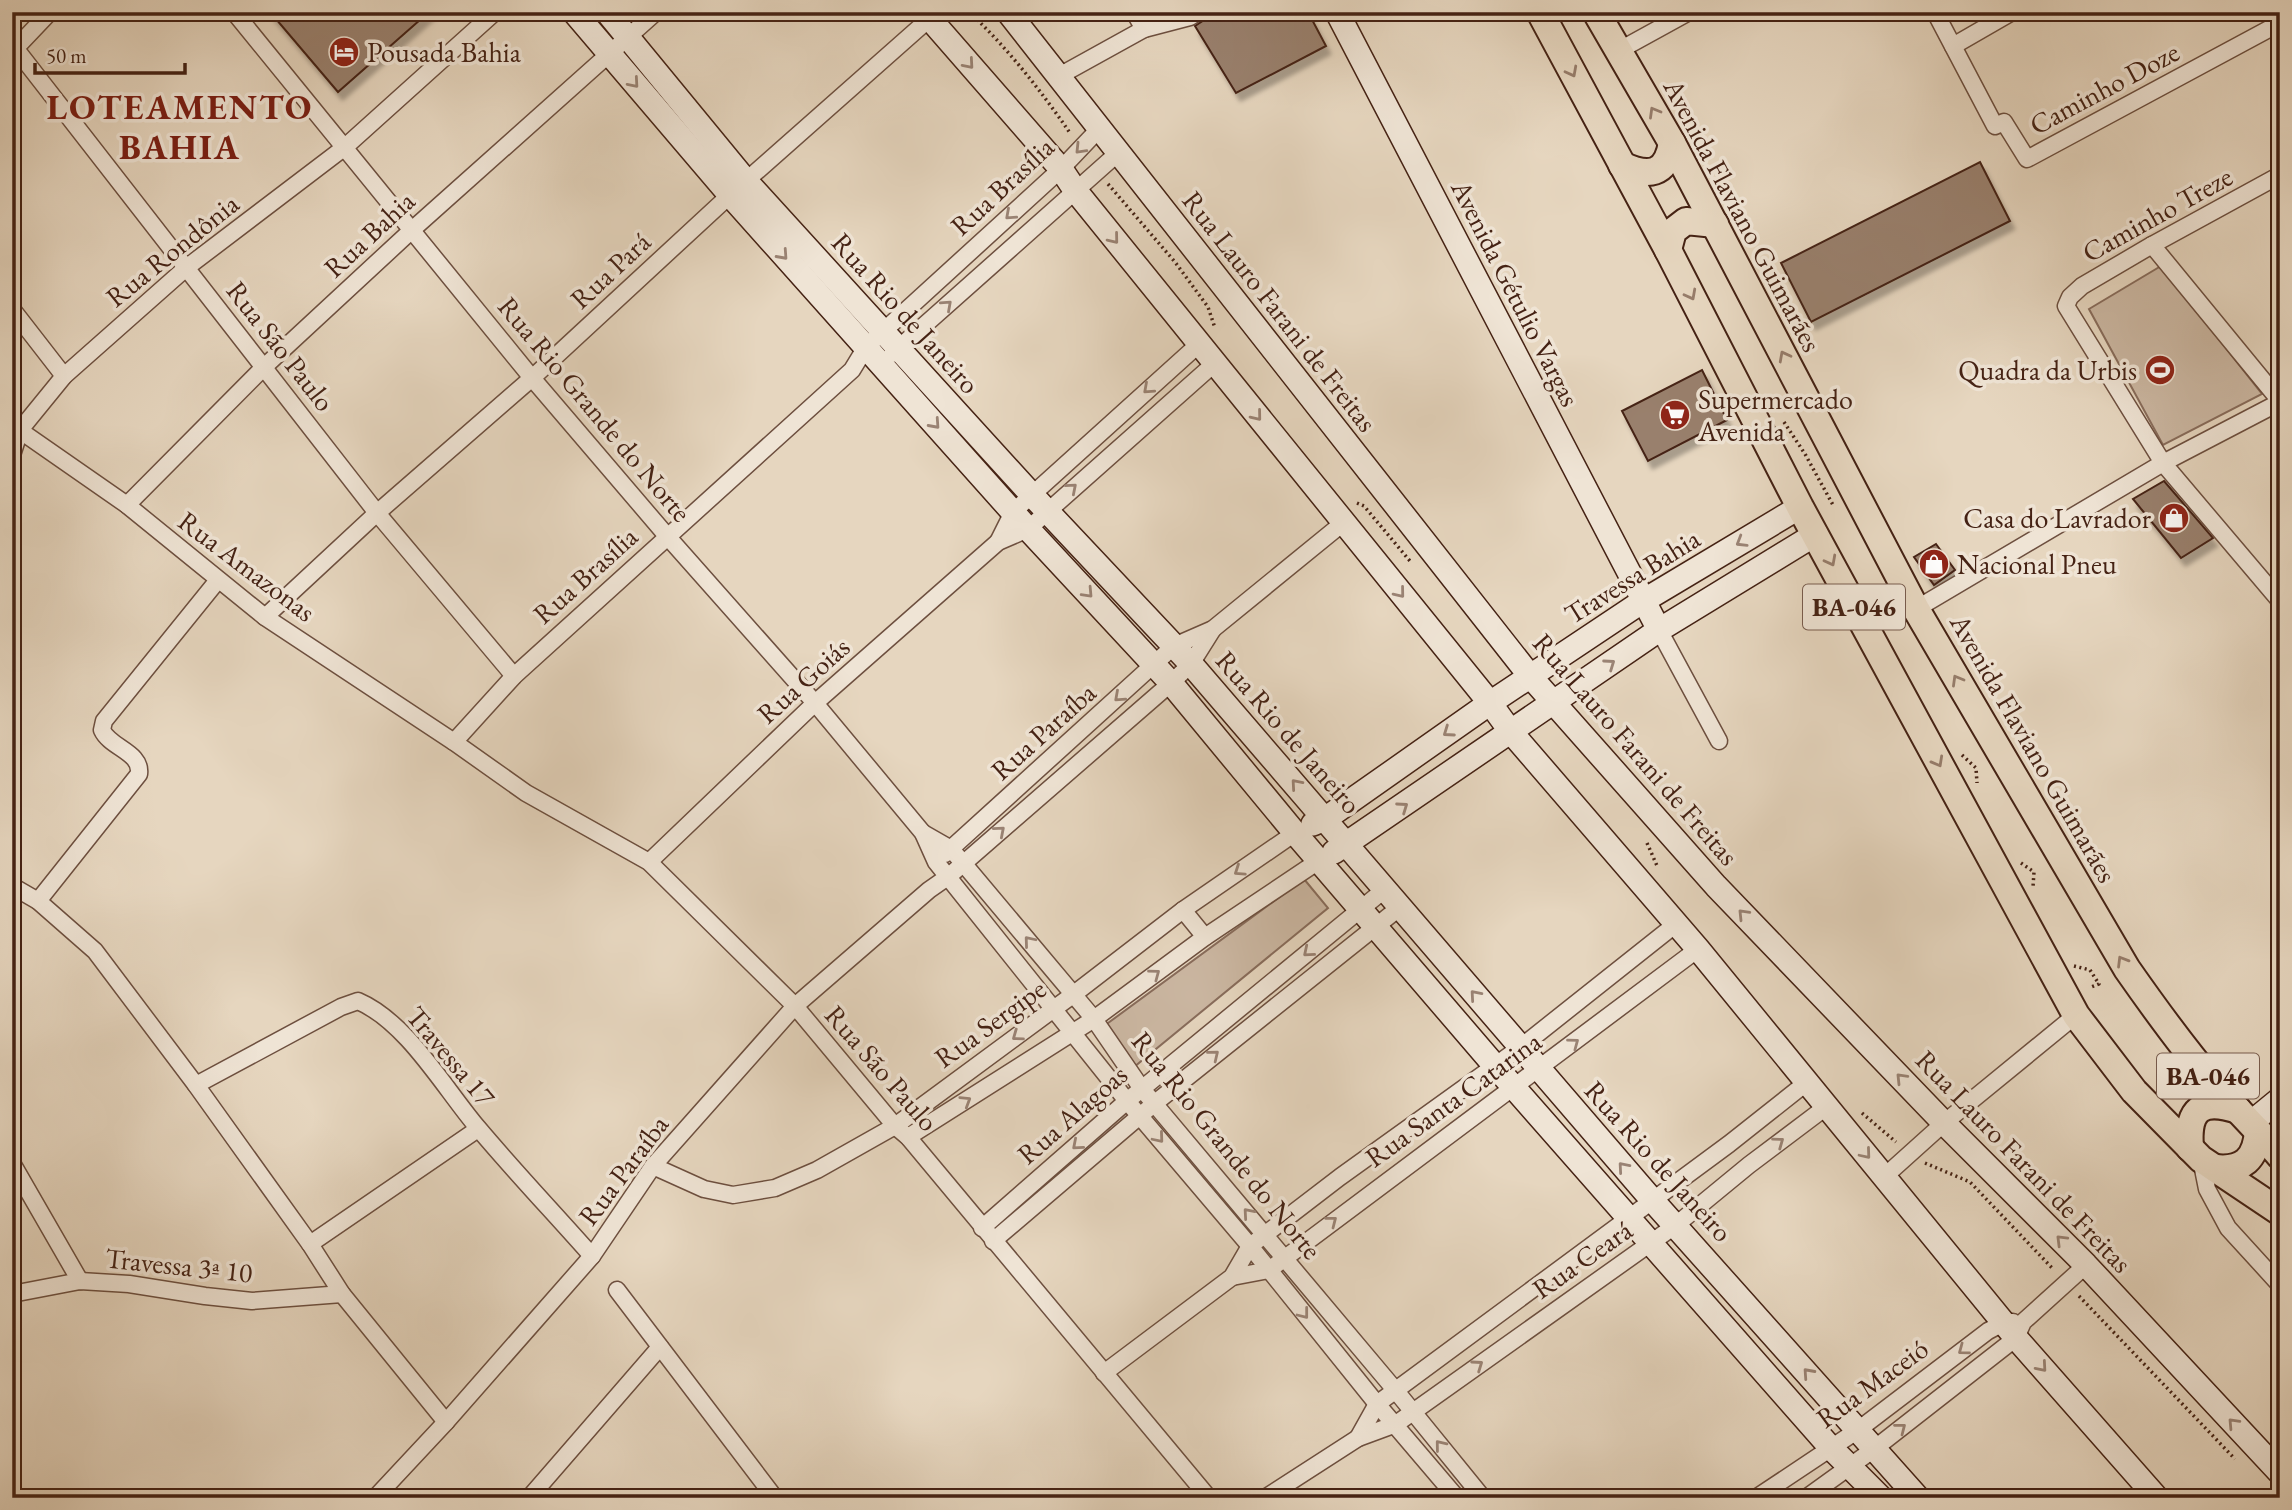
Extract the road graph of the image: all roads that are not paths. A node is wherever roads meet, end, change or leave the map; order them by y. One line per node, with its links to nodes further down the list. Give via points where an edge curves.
1 (50, 12): 21 (street)
2 (234, 12): 27 (street, Rua Rio Grande do Norte)
3 (495, 12): 27 (street, Rua Rondônia)
4 (574, 12): 23 (street, Rua Rio de Janeiro)
5 (607, 12): 19 (street, Rua Rio de Janeiro)
6 (656, 12): 19 (street, Rua Bahia)
7 (1008, 12): 24 (street, Rua Lauro Farani de Freitas)
8 (1134, 12): 18 (street)
9 (1198, 12): 18 (street)
10 (1337, 12): 64 (street, Avenida Gétulio Vargas)
11 (1540, 12): 29 (main road, BA-046, one-way to 29)
12 (1596, 12): 22 (main road, Avenida Flaviano Guimarães / BA-046)
13 (1689, 12): 22 (street)
14 (1935, 12): 20 (street)
15 (2012, 12): 20 (street)
16 (927, 16): 30 (street, one-way to 30); 32 (street, Rua Pará)
17 (2280, 23): 20 (street, Caminho Doze, via 2027,159 2004,122 1995,125)
18 (1144, 29): 24 (street)
19 (628, 37): 23 (street, Rua Bahia); 32 (street, Rua Rio de Janeiro)
20 (1953, 46)
21 (13, 48): 38 (street, Rua São Paulo)
22 (1618, 51): 26 (main road, Avenida Flaviano Guimarães / BA-046, one-way to 22)
23 (608, 54): 32 (street, Rua Rio de Janeiro, one-way to 32); 35 (street, Rua Bahia)
24 (1059, 76): 25 (street, Rua Lauro Farani de Freitas)
25 (1099, 129): 28 (street, Rua Lauro Farani de Freitas); 30 (street, Rua Brasília, one-way to 30)
26 (1672, 143): 29 (main road, via 1670,155 1657,170 1639,173); 34 (main road, Avenida Flaviano Guimarães / BA-046)
27 (345, 147): 35 (street, Rua Rio Grande do Norte); 38 (street, Rua Rondônia)
28 (1118, 153): 33 (street, Rua Brasília); 74 (street, Rua Lauro Farani de Freitas)
29 (1622, 165): 37 (main road, BA-046)
30 (1061, 169): 33 (street); 40 (street, Rua Brasília, one-way to 40)
31 (2277, 182): 36 (street, Caminho Treze)
32 (738, 188): 40 (street, Rua Rio de Janeiro); 43 (street, Rua Rio de Janeiro, one-way to 43); 47 (street, Rua Pará)
33 (1075, 190): 41 (street, one-way to 41); 42 (street, Rua Brasília, one-way to 33)
34 (1714, 224): 37 (main road, via 1686,221 1673,230); 66 (main road, Avenida Flaviano Guimarães / BA-046, one-way to 34)
35 (413, 229): 45 (street, Rua Bahia); 47 (street, Rua Rio Grande do Norte)
36 (2152, 245): 48 (street); 51 (street, Caminho Treze, via 2082,286 2066,306)
37 (1668, 250): 54 (main road, BA-046, one-way to 54)
38 (186, 268): 45 (street, Rua São Paulo); 46 (street, Rua Rondônia)
39 (12, 309): 46 (street)
40 (883, 331): 42 (street, Rua Rio de Janeiro); 43 (street, Rua Brasília)
41 (1199, 344): 44 (street); 52 (street, Rua Goiás, one-way to 52)
42 (898, 348): 43 (street, Rua Brasília); 52 (street, Rua Rio de Janeiro)
43 (873, 355): 56 (street, Rua Rio de Janeiro, one-way to 56); 61 (street, Rua Brasília)
44 (1215, 363): 55 (street, Rua Goiás, one-way to 44); 58 (street, one-way to 58)
45 (264, 367): 53 (street, Rua Bahia); 57 (street, Rua São Paulo)
46 (64, 376): 49 (street, Rua Rondônia)
47 (532, 377): 57 (street, Rua Pará); 61 (street, Rua Rio Grande do Norte)
48 (2280, 402): 51 (street)
49 (16, 428): 50 (street); 53 (street, Rua Amazonas)
50 (12, 455)
51 (2163, 463): 65 (street); 66 (street)
52 (1031, 494): 55 (street, Rua Rio de Janeiro); 56 (street, Rua Goiás)
53 (127, 505): 63 (street, Rua Amazonas)
54 (1800, 507): 60 (main road, BA-046); 64 (street, Travessa Bahia, one-way to 64)
55 (1047, 511): 59 (street, Rua Goiás); 70 (street, Rua Rio de Janeiro)
56 (1013, 512): 59 (street, Rua Rio de Janeiro); 62 (street, Rua Goiás)
57 (377, 513): 67 (street, Rua Pará); 73 (street, Rua São Paulo)
58 (1343, 523): 68 (street, Rua Paraíba); 77 (street, one-way to 77)
59 (1028, 529): 62 (street, Rua Goiás); 72 (street, Rua Rio de Janeiro, one-way to 72)
60 (1816, 534): 69 (street); 107 (main road, BA-046, one-way to 107)
61 (667, 536): 73 (street, Rua Brasília); 76 (street, Rua Rio Grande do Norte)
62 (998, 542): 76 (street, Rua Goiás)
63 (218, 580): 67 (street, Rua Amazonas); 95 (street, via 104,721 107,739 137,760 139,774)
64 (1643, 601): 69 (street, Avenida Gétulio Vargas); 74 (street, Travessa Bahia)
65 (2280, 601)
66 (1916, 610): 122 (main road, Avenida Flaviano Guimarães / BA-046, one-way to 66, via 2160,1017 2127,970)
67 (265, 617): 81 (street, Rua Amazonas)
68 (1213, 629): 70 (street, Rua Paraíba); 71 (street, Rua Paraíba)
69 (1659, 629): 78 (street, one-way to 69); 80 (street)
70 (1174, 646): 71 (street, Rua Rio de Janeiro); 72 (street, Rua Paraíba)
71 (1191, 664): 75 (street, Rua Paraíba); 82 (street, Rua Rio de Janeiro, one-way to 71)
72 (1155, 665): 75 (street, Rua Rio de Janeiro); 86 (street, Rua Paraíba, one-way to 86)
73 (514, 676): 81 (street, Rua Brasília)
74 (1530, 676): 77 (street, Travessa Bahia); 78 (street, Rua Lauro Farani de Freitas)
75 (1171, 683): 83 (street, Rua Rio de Janeiro); 90 (street, Rua Paraíba, one-way to 75)
76 (815, 703): 84 (street, Rua Rio Grande do Norte); 88 (street, Rua Goiás)
77 (1490, 703): 79 (street); 82 (street, Travessa Bahia, one-way to 82)
78 (1554, 703): 79 (street); 123 (street, Rua Lauro Farani de Freitas, one-way to 78, via 1716,886)
79 (1511, 732): 85 (street, one-way to 79); 98 (street)
80 (1719, 741)
81 (454, 742): 88 (street, Rua São Paulo, via 526,793)
82 (1325, 819): 83 (street, Travessa Bahia); 85 (street, Rua Rio de Janeiro)
83 (1296, 832): 87 (street, Rua Rio de Janeiro); 97 (street, Rua Sergipe, one-way to 97)
84 (923, 833): 86 (street, Rua Rio Grande do Norte); 89 (street, Rua Rio Grande do Norte)
85 (1347, 845): 87 (street); 94 (street, Rua Rio de Janeiro)
86 (951, 849): 89 (street, Rua Paraíba); 90 (street, Rua Rio Grande do Norte)
87 (1320, 860): 96 (street, Rua Rio de Janeiro); 100 (street, Rua Sergipe)
88 (649, 862): 104 (street, Rua São Paulo)
89 (936, 862): 91 (street, Rua Rio Grande do Norte); 93 (street)
90 (963, 863): 91 (street, Rua Paraíba); 103 (street, Rua Rio Grande do Norte, one-way to 90)
91 (949, 876): 93 (street, Rua Paraíba); 106 (street, Rua Rio Grande do Norte)
92 (12, 886): 95 (street)
93 (929, 890): 104 (street, Rua Paraíba)
94 (1392, 899): 96 (street, Rua Alagoas); 99 (street, Rua Alagoas); 110 (street, Rua Rio de Janeiro, one-way to 94)
95 (38, 901): 114 (street, via 94,951)
96 (1360, 908): 99 (street, Rua Rio de Janeiro); 116 (street, Rua Alagoas, one-way to 116)
97 (1183, 910): 100 (street); 103 (street, Rua Sergipe)
98 (1676, 924): 101 (street); 102 (street, Rua Santa Catarina)
99 (1376, 926): 111 (street, Rua Rio de Janeiro); 119 (street, Rua Alagoas, one-way to 99)
100 (1205, 937): 108 (street, Rua Sergipe, one-way to 100)
101 (1698, 949): 105 (street, Rua Santa Catarina); 113 (street)
102 (1603, 981): 105 (street); 110 (street, Rua Santa Catarina)
103 (1074, 994): 106 (street, Rua Sergipe); 108 (street, Rua Rio Grande do Norte)
104 (795, 1006): 124 (street, Rua São Paulo); 132 (street, Rua Paraíba)
105 (1623, 1006): 112 (street, Rua Santa Catarina, one-way to 105)
106 (1054, 1010): 109 (street, Rua Rio Grande do Norte); 124 (street, Rua Sergipe, one-way to 124)
107 (2076, 1015): 123 (street); 129 (main road, BA-046, via 2134,1091)
108 (1094, 1019): 109 (street, Rua Sergipe); 116 (street, Rua Rio Grande do Norte)
109 (1073, 1033): 118 (street, Rua Rio Grande do Norte); 126 (street, Rua Sergipe, one-way to 109)
110 (1521, 1047): 111 (street, Rua Santa Catarina); 112 (street, Rua Rio de Janeiro)
111 (1495, 1066): 115 (street, Rua Rio de Janeiro); 134 (street, Rua Santa Catarina)
112 (1539, 1069): 115 (street, Rua Santa Catarina); 138 (street, Rua Rio de Janeiro, one-way to 112)
113 (1806, 1083): 120 (street); 127 (street, Rua Ceará)
114 (197, 1085): 125 (street, Travessa 17, via 358,1001 396,1026); 146 (street)
115 (1515, 1088): 137 (street, Rua Santa Catarina); 140 (street, Rua Rio de Janeiro)
116 (1142, 1089): 118 (street, Rua Alagoas); 119 (street, Rua Rio Grande do Norte)
117 (2280, 1100): 122 (street)
118 (1127, 1101): 121 (street, Rua Rio Grande do Norte); 142 (street, Rua Alagoas, one-way to 142)
119 (1155, 1103): 121 (street, Rua Alagoas); 133 (street, Rua Rio Grande do Norte)
120 (1826, 1107): 131 (street, Rua Ceará, one-way to 120); 135 (street, one-way to 135)
121 (1140, 1115): 136 (street, Rua Rio Grande do Norte, one-way to 136); 144 (street, Rua Alagoas)
122 (2249, 1121): 128 (main road, Avenida Flaviano Guimarães / BA-046); 129 (main road, via 2258,1144 2244,1164 2236,1168); 129 (main road, via 2214,1104 2201,1108 2189,1129)
123 (1944, 1123): 135 (street); 150 (street, Rua Lauro Farani de Freitas, one-way to 123)
124 (895, 1126): 126 (street, Rua São Paulo); 132 (street, Rua Sergipe, via 775,1188 733,1195 704,1189)
125 (478, 1129): 146 (street); 148 (street, Travessa 17)
126 (908, 1137): 142 (street, Rua São Paulo)
127 (1729, 1144): 131 (street); 138 (street, Rua Ceará)
128 (2280, 1156)
129 (2202, 1158): 139 (main road, BA-046); 154 (street, via 2207,1189 2228,1228)
130 (12, 1163): 153 (street)
131 (1749, 1165): 141 (street, Rua Ceará)
132 (653, 1166): 148 (street, Rua Paraíba)
133 (1210, 1170): 136 (street); 143 (street, Rua Rio Grande do Norte, one-way to 133)
134 (1340, 1177): 137 (street); 143 (street, Rua Santa Catarina)
135 (1885, 1177): 158 (street)
136 (1195, 1182): 147 (street, Rua Rio Grande do Norte)
137 (1358, 1201): 149 (street, Rua Santa Catarina, one-way to 137)
138 (1653, 1201): 140 (street, Rua Ceará); 141 (street, Rua Rio de Janeiro)
139 (2280, 1212)
140 (1628, 1218): 145 (street, Rua Rio de Janeiro); 163 (street, Rua Ceará)
141 (1676, 1225): 145 (street, Rua Ceará); 168 (street, Rua Rio de Janeiro, one-way to 141)
142 (982, 1228): 144 (street, Rua São Paulo)
143 (1265, 1234): 147 (street, Rua Santa Catarina); 149 (street, Rua Rio Grande do Norte)
144 (993, 1241): 162 (street, Rua São Paulo)
145 (1651, 1241): 165 (street, Rua Ceará, one-way to 145); 170 (street, Rua Rio de Janeiro)
146 (310, 1244): 157 (street)
147 (1250, 1246): 151 (street, Rua Rio Grande do Norte); 152 (street, Rua Santa Catarina)
148 (592, 1256): 166 (street, Rua Paraíba)
149 (1285, 1258): 151 (street, Rua Santa Catarina); 159 (street, Rua Rio Grande do Norte)
150 (2086, 1265): 158 (street, Rua Maceió); 173 (street, Rua Lauro Farani de Freitas, one-way to 150)
151 (1269, 1270): 152 (street, Rua Santa Catarina); 161 (street, Rua Rio Grande do Norte, one-way to 161)
152 (1232, 1277): 162 (street, Rua Santa Catarina)
153 (80, 1281): 156 (street, Travessa 3ª 10); 157 (street, Travessa 3ª 10, via 252,1301)
154 (2280, 1285)
155 (617, 1290): 160 (street)
156 (12, 1294)
157 (342, 1294): 166 (street)
158 (2015, 1327): 168 (street, Rua Maceió, one-way to 168, via 1988,1331); 171 (street, Rua Maceió, one-way to 158); 186 (street, one-way to 186)
159 (1347, 1334): 161 (street); 163 (street, Rua Rio Grande do Norte)
160 (660, 1347): 175 (street); 177 (street)
161 (1330, 1347): 164 (street, Rua Rio Grande do Norte)
162 (1104, 1373): 178 (street, Rua São Paulo)
163 (1396, 1391): 164 (street, Rua Ceará); 165 (street, Rua Rio Grande do Norte)
164 (1377, 1405): 167 (street, Rua Rio Grande do Norte); 169 (street, Rua Ceará)
165 (1413, 1412): 167 (street, Rua Ceará); 181 (street, Rua Rio Grande do Norte, one-way to 165)
166 (446, 1422): 176 (street, Rua Paraíba)
167 (1396, 1424): 169 (street, Rua Ceará); 180 (street, Rua Rio Grande do Norte)
168 (1858, 1430): 170 (street, Rua Maceió); 171 (street, Rua Rio de Janeiro)
169 (1358, 1438): 179 (street, Rua Ceará)
170 (1830, 1447): 172 (street, Rua Rio de Janeiro); 174 (street, Rua Maceió)
171 (1874, 1449): 172 (street, Rua Maceió); 185 (street, Rua Rio de Janeiro)
172 (1850, 1466): 183 (street, Rua Maceió); 184 (street, Rua Rio de Janeiro)
173 (2280, 1473)
174 (1777, 1492): 182 (street, Rua Maceió)
175 (773, 1497)
176 (375, 1498)
177 (529, 1498)
178 (1209, 1498)
179 (1265, 1498)
180 (1458, 1498)
181 (1483, 1498)
182 (1756, 1498)
183 (1807, 1498)
184 (1881, 1498)
185 (1918, 1498)
186 (2157, 1498)

